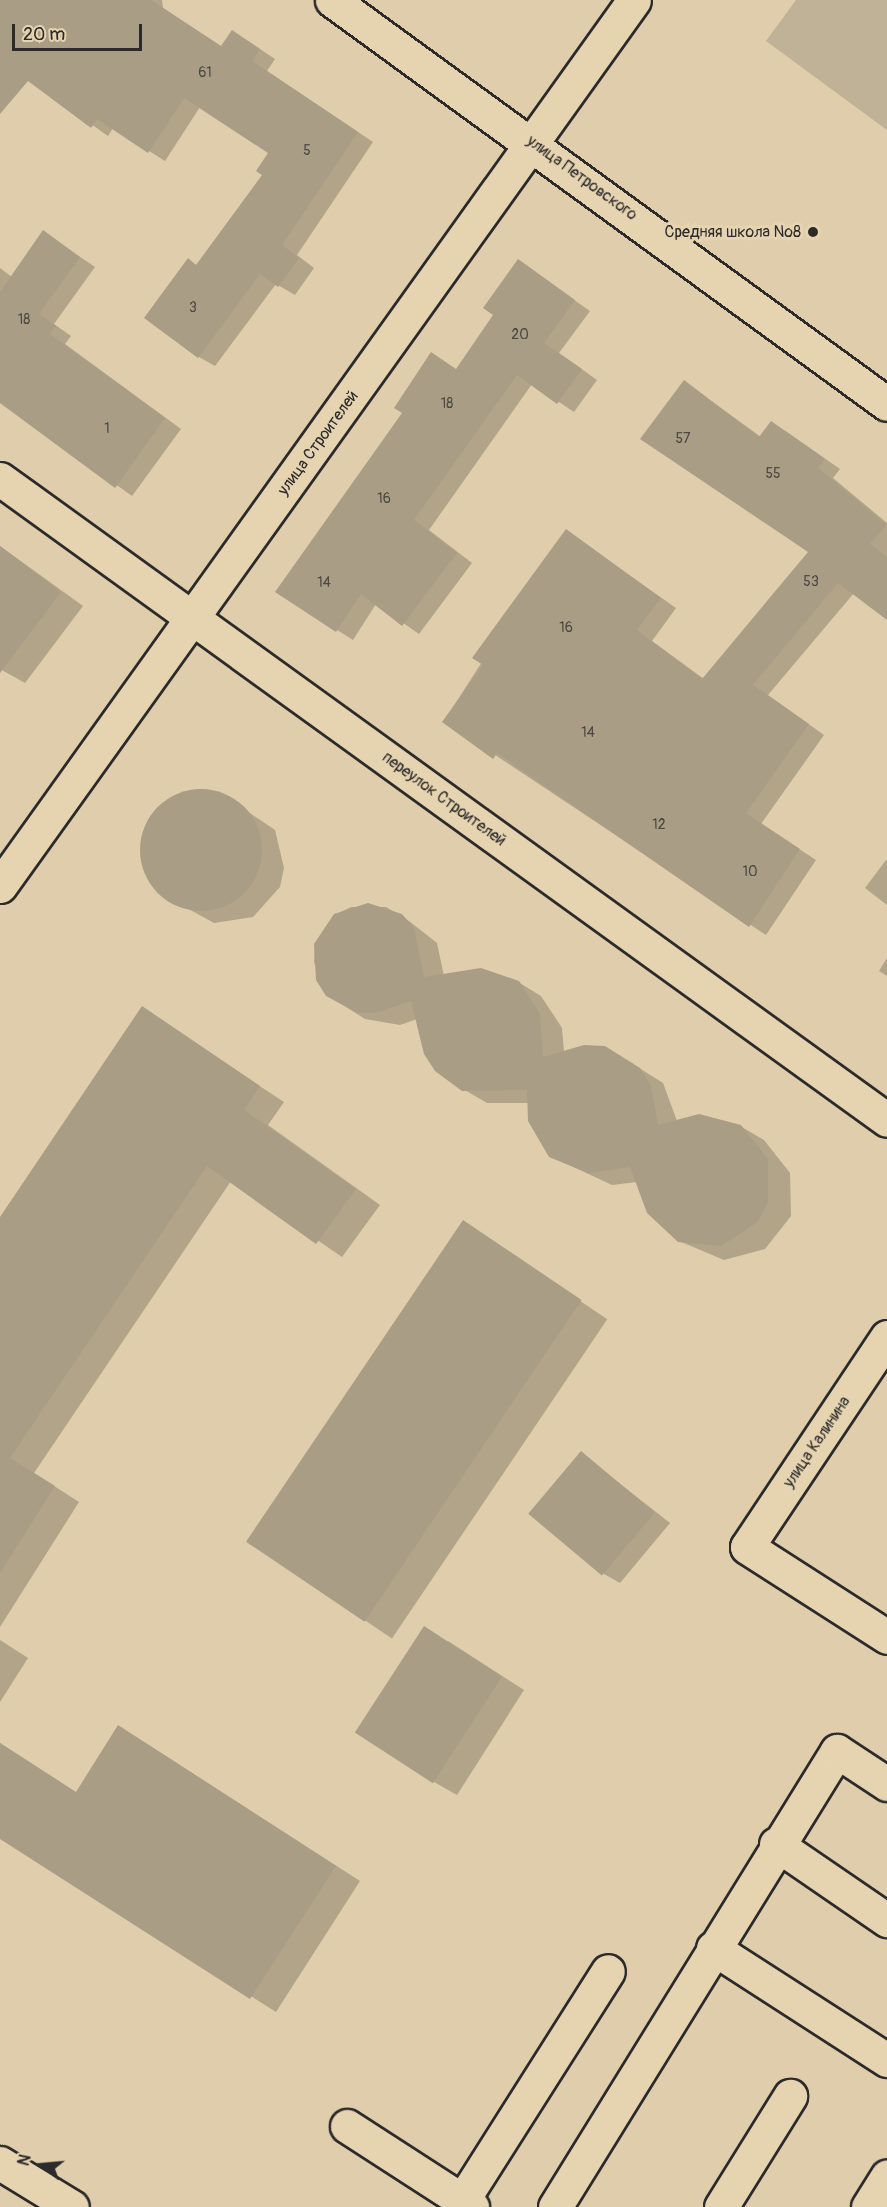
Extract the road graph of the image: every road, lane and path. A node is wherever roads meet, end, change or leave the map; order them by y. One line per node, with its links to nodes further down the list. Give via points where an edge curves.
1 (332, 0): 3 (street, улица Петровского)
2 (634, 0): 3 (street, улица Строителей)
3 (534, 143): 4 (street, улица Петровского); 6 (street, улица Строителей)
4 (887, 404)
5 (0, 479): 6 (street, переулок Строителей)
6 (193, 617): 7 (street, улица Строителей); 8 (street, переулок Строителей)
7 (0, 886)
8 (887, 1120)
9 (887, 1337): 10 (street, улица Калинина, via 747,1547)
10 (887, 1637)
11 (887, 1784): 12 (street, via 837,1750)
12 (776, 1844): 13 (street); 14 (street)
13 (887, 1920)
14 (713, 1948): 16 (street); 23 (street)
15 (608, 1971): 21 (street)
16 (887, 2060)
17 (790, 2096): 24 (street)
18 (347, 2126): 21 (street)
19 (0, 2163): 22 (street)
20 (887, 2177): 25 (street)
21 (467, 2204)
22 (72, 2207)
23 (555, 2207)
24 (721, 2207)
25 (868, 2207)

